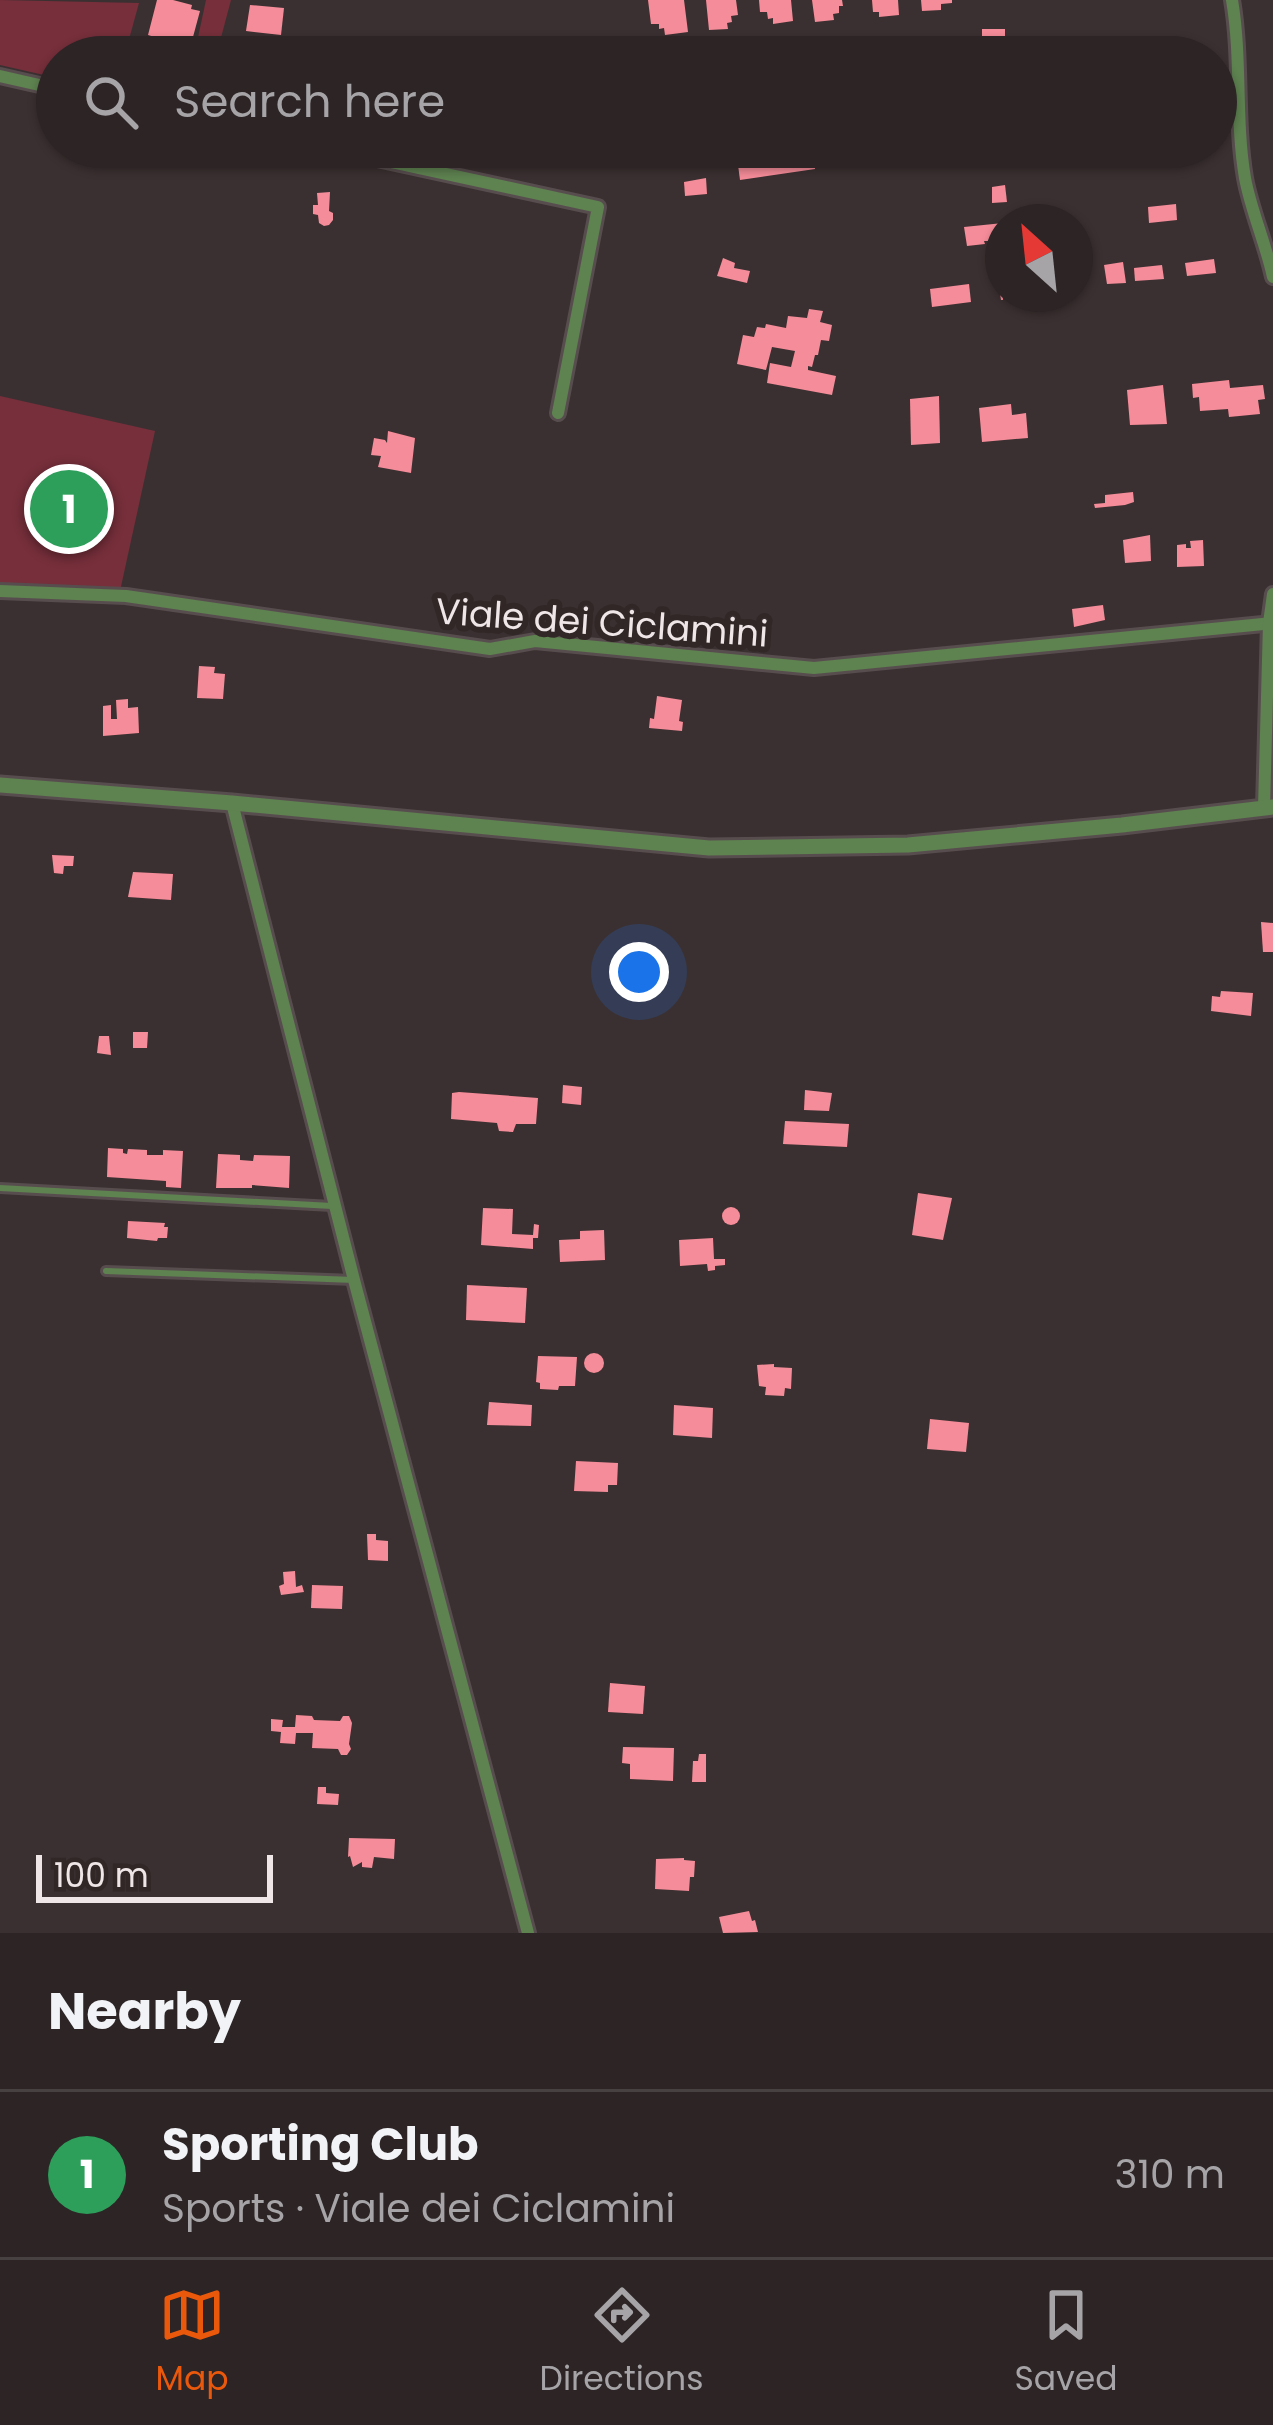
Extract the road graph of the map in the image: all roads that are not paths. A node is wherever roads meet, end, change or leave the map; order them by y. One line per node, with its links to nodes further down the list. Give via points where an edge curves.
1 (1232, 0): 2 (street)
2 (1237, 36)
3 (1237, 48): 7 (street, via 1246,181)
4 (0, 76): 5 (street)
5 (36, 84)
6 (417, 168): 8 (street, via 598,208)
7 (1273, 277)
8 (558, 413)
9 (0, 591): 11 (street, Viale dei Ciclamini, via 126,596 490,650 535,641 814,668)
10 (1273, 594): 11 (street)
11 (1271, 623): 14 (street)
12 (0, 785): 13 (street)
13 (232, 803): 14 (street, via 709,848 908,845); 16 (street)
14 (1268, 807)
15 (0, 1187): 16 (lane)
16 (336, 1206): 18 (street)
17 (106, 1271): 18 (lane)
18 (354, 1280): 19 (street)
19 (528, 1933)

